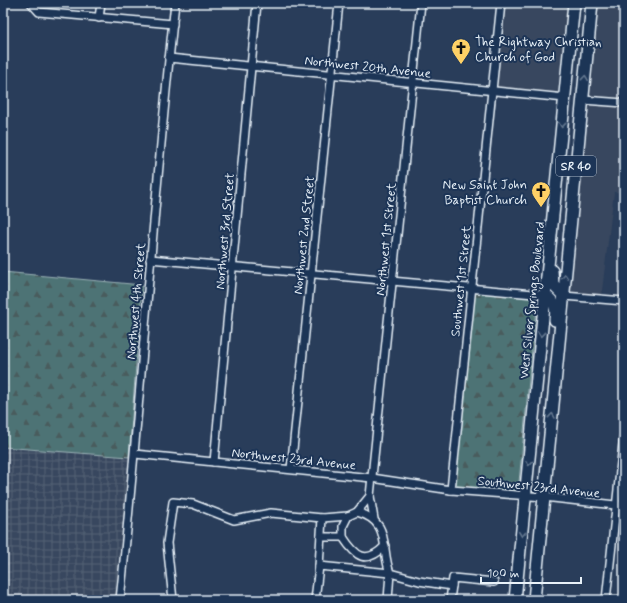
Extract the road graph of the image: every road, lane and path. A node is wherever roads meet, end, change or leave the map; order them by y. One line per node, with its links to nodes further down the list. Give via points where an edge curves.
1 (101, 3): 10 (street)
2 (175, 3): 11 (street, Northwest 4th Street)
3 (257, 3): 13 (street, Northwest 3rd Street)
4 (339, 3): 14 (street, Northwest 2nd Street)
5 (421, 3): 16 (street, Northwest 1st Street)
6 (501, 3): 17 (street, Southwest 1st Street)
7 (574, 3): 15 (main road, West Silver Springs Boulevard / SR 40)
8 (592, 3): 19 (main road, SR 40, one-way to 8)
9 (32, 4): 10 (street, via 39,12)
10 (100, 18): 11 (street)
11 (173, 24): 12 (street, Northwest 4th Street)
12 (169, 58): 13 (street, Northwest 20th Avenue); 23 (street, Northwest 4th Street)
13 (251, 67): 14 (street, Northwest 20th Avenue); 24 (street, Northwest 3rd Street)
14 (332, 75): 16 (street, Northwest 20th Avenue); 25 (street, Northwest 2nd Street)
15 (566, 78): 18 (main road, West Silver Springs Boulevard / SR 40); 19 (main road, via 572,90)
16 (413, 83): 17 (street, Northwest 20th Avenue); 26 (street, Northwest 1st Street)
17 (492, 91): 18 (street, Northwest 20th Avenue); 27 (street, Southwest 1st Street)
18 (565, 98): 21 (main road, via 575,109); 22 (main road, West Silver Springs Boulevard / SR 40, one-way to 22)
19 (583, 100): 20 (street); 21 (main road, SR 40)
20 (624, 103)
21 (581, 122): 29 (main road, SR 40, one-way to 21)
22 (552, 229): 28 (main road, West Silver Springs Boulevard / SR 40); 29 (main road, via 556,233 551,277 557,292)
23 (150, 259): 24 (street); 33 (street, Northwest 4th Street)
24 (232, 266): 25 (street); 34 (street, Northwest 3rd Street)
25 (312, 274): 26 (street); 35 (street, Northwest 2nd Street)
26 (393, 281): 27 (street); 36 (street, Northwest 1st Street)
27 (472, 288): 28 (street); 37 (street, Southwest 1st Street)
28 (545, 295): 31 (main road, via 553,300 556,311 550,373); 39 (main road, West Silver Springs Boulevard / SR 40, one-way to 39)
29 (564, 296): 30 (street); 31 (main road, SR 40)
30 (624, 301)
31 (555, 381): 40 (main road, SR 40, one-way to 31)
32 (624, 434): 41 (street)
33 (135, 454): 34 (street, Northwest 23rd Avenue); 54 (street, Northwest 4th Street)
34 (214, 462): 35 (street, Northwest 23rd Avenue)
35 (291, 469): 36 (street, Northwest 23rd Avenue)
36 (372, 478): 37 (street, Northwest 23rd Avenue); 38 (street, Northwest 1st Street)
37 (451, 490): 39 (street, Southwest 23rd Avenue)
38 (370, 496): 43 (street); 46 (street, Northwest 1st Street)
39 (526, 496): 40 (street, Southwest 23rd Avenue); 59 (main road, West Silver Springs Boulevard / SR 40, one-way to 59)
40 (544, 497): 41 (street, Southwest 23rd Avenue); 60 (main road, SR 40)
41 (616, 506): 42 (street, Southwest 23rd Avenue); 61 (street)
42 (624, 506)
43 (357, 512): 44 (street); 46 (street)
44 (348, 516): 45 (street); 48 (street, via 343,526)
45 (322, 518): 47 (street); 55 (street, via 271,513 234,520 193,504 173,502 166,543)
46 (374, 519): 49 (street, via 382,532)
47 (321, 537): 48 (street); 50 (street)
48 (343, 537): 49 (street, via 357,554 365,557 372,556)
49 (386, 546): 51 (street)
50 (319, 566): 51 (street); 56 (street)
51 (390, 573): 53 (street); 57 (street)
52 (494, 582): 53 (street, via 453,578)
53 (452, 586): 58 (street)
54 (120, 600)
55 (173, 600)
56 (315, 600)
57 (388, 600)
58 (450, 600)
59 (515, 600)
60 (534, 600)
61 (606, 600)

